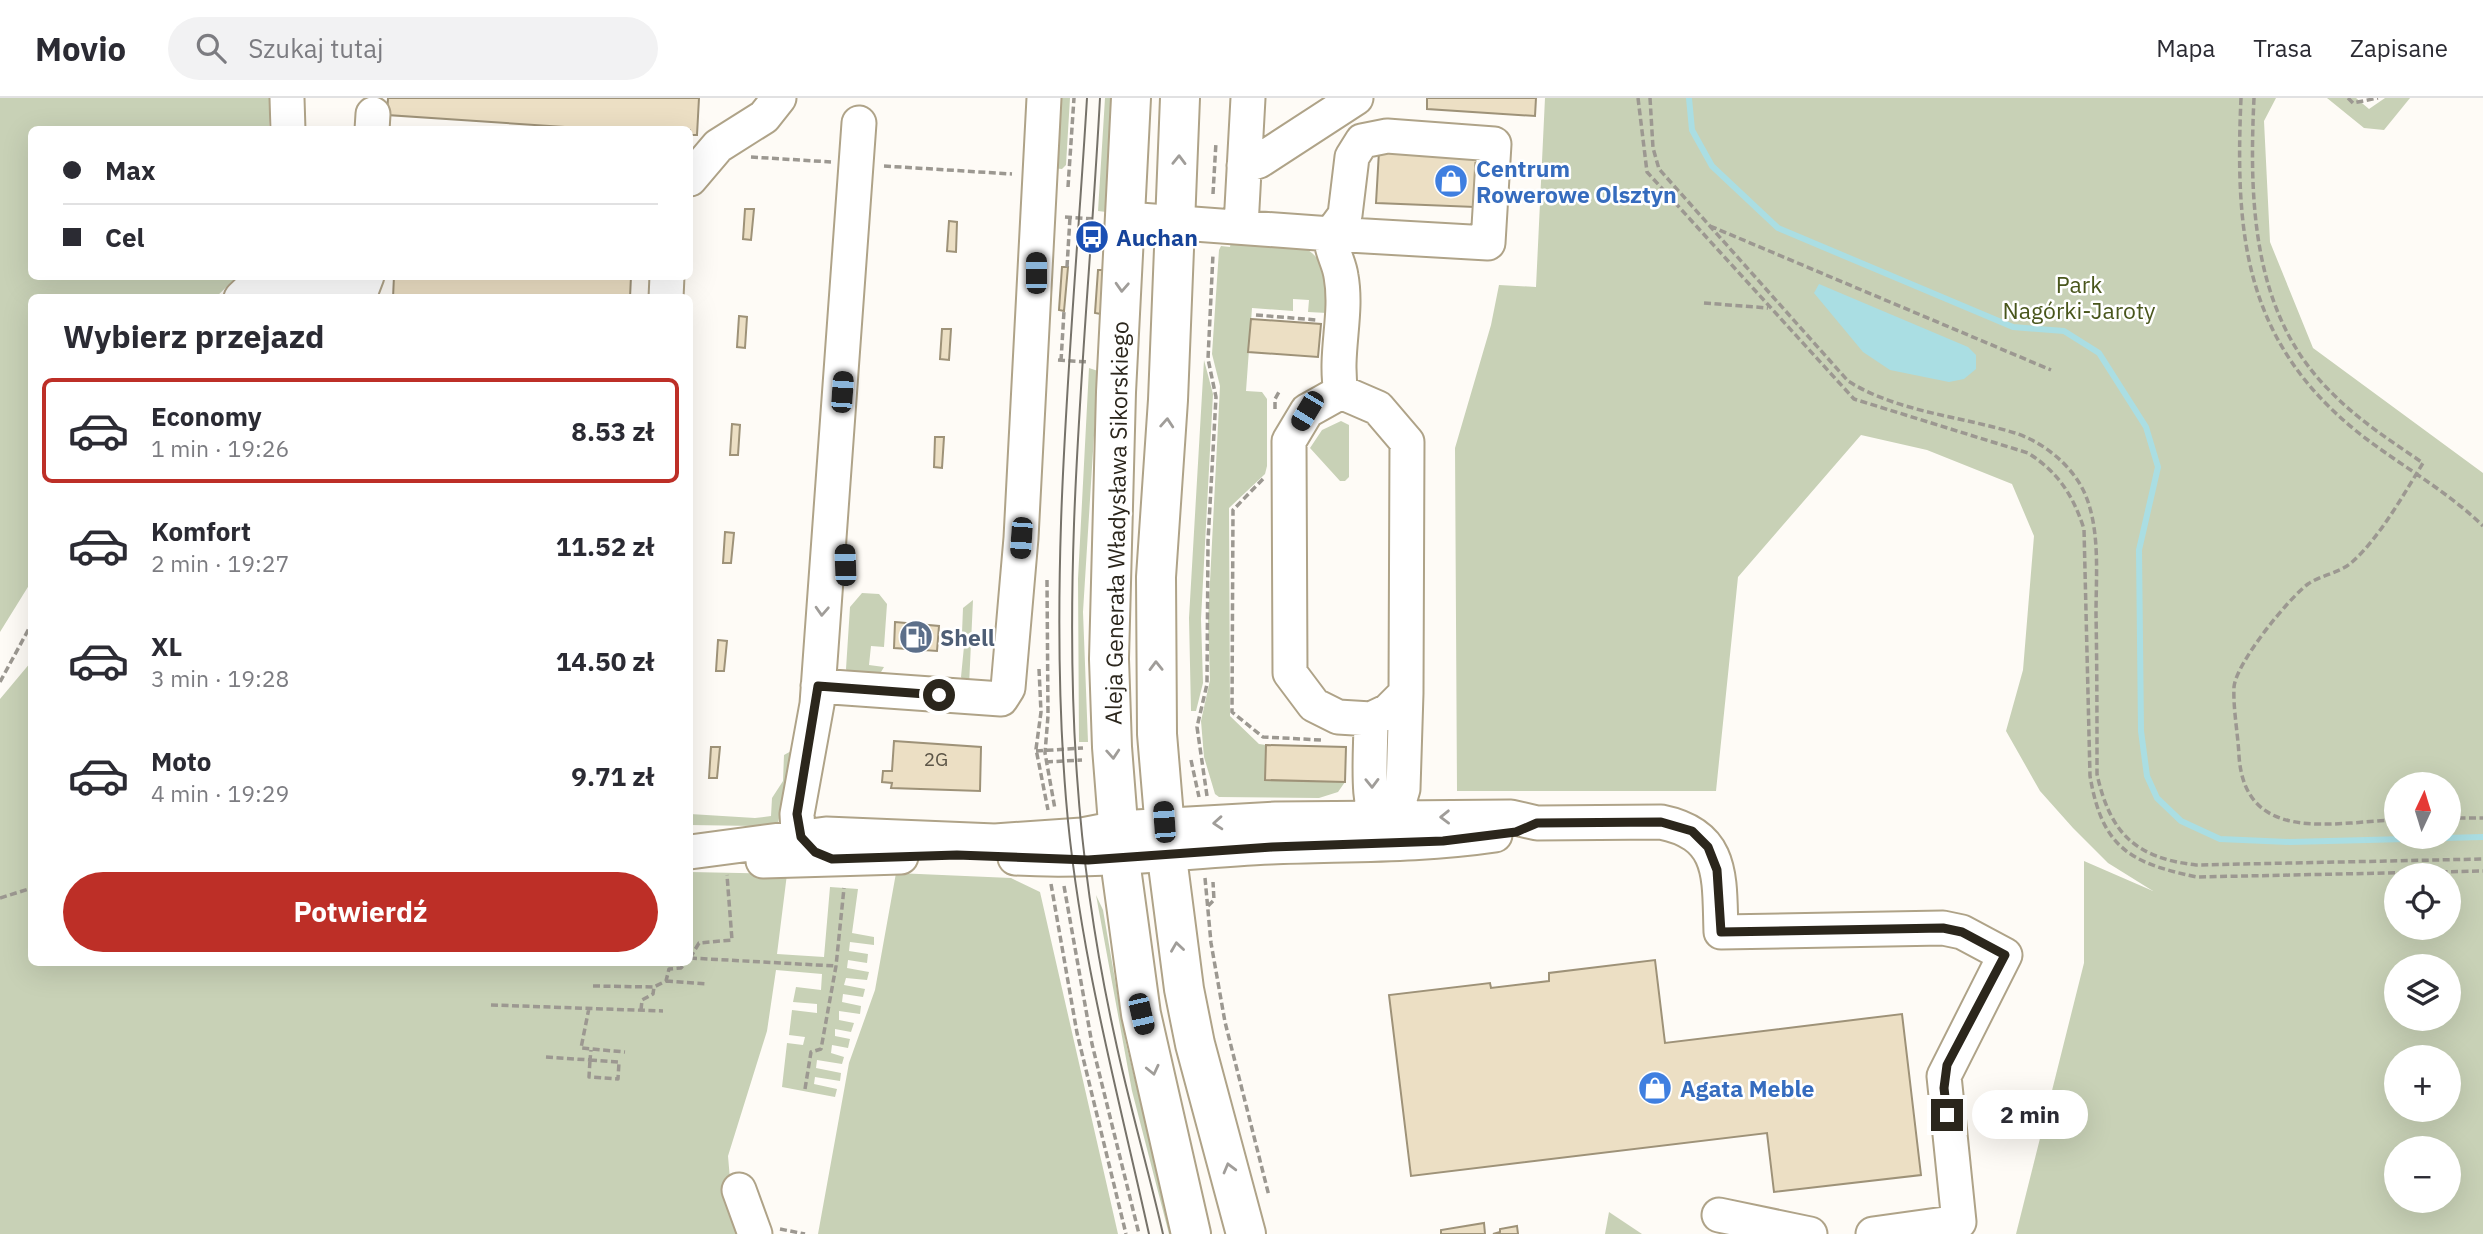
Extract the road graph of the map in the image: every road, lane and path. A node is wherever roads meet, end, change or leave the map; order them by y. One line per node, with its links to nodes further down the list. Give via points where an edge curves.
1 (287, 98): 15 (lane)
2 (779, 98): 20 (lane, via 764,117 718,146)
3 (1044, 98): 21 (lane)
4 (1131, 98): 23 (main road, Aleja Generała Władysława Sikorskiego)
5 (1180, 98): 24 (main road, Aleja Generała Władysława Sikorskiego, one-way to 5)
6 (1248, 98): 19 (lane)
7 (1356, 98): 19 (lane, via 1259,161)
8 (1638, 98): 34 (path, via 1647,172)
9 (1650, 98): 25 (path, via 1659,169)
10 (2241, 98): 41 (path, via 2238,153 2246,247 2254,284 2276,340 2320,400)
11 (2254, 98): 41 (path, via 2251,155 2258,247 2266,283 2286,333 2329,391 2423,463)
12 (2348, 98): 13 (path, via 2353,103)
13 (2378, 98)
14 (859, 123): 18 (lane)
15 (288, 126)
16 (1216, 139): 26 (path)
17 (749, 157): 18 (path)
18 (857, 164): 21 (path); 46 (lane, via 836,470 846,585)
19 (1244, 166): 26 (lane)
20 (693, 170)
21 (1055, 176): 46 (lane, via 1009,688 1001,699)
22 (1070, 217): 28 (path)
23 (1126, 219): 24 (lane); 65 (main road, Aleja Generała Władysława Sikorskiego, one-way to 65, via 1109,659)
24 (1177, 222): 26 (lane); 64 (main road, Aleja Generała Władysława Sikorskiego, one-way to 24, via 1157,734 1156,577)
25 (1708, 225): 39 (path); 69 (path, via 1848,381 1874,395 2016,433 2051,451 2071,473 2087,497 2093,524 2097,774 2103,802 2116,827 2138,848 2165,862 2196,866)
26 (1228, 226): 27 (lane); 56 (path, via 1208,359 1216,397 1207,684 1197,727)
27 (1331, 234): 27 (lane, via 1488,243 1494,144 1387,136 1362,141 1352,157 1345,215); 40 (lane, via 1341,276)
28 (1067, 267)
29 (260, 280): 31 (lane)
30 (279, 280): 32 (lane, via 293,292)
31 (245, 294)
32 (319, 294)
33 (1704, 303): 34 (path)
34 (1769, 308): 70 (path, via 1854,399 2028,453 2049,466 2075,500 2084,529 2090,776 2096,812 2118,846 2155,869 2197,877)
35 (1064, 311): 38 (path)
36 (1255, 315): 37 (path)
37 (1324, 320)
38 (1061, 360)
39 (2051, 370)
40 (1341, 393): 47 (lane, via 1378,408 1407,442); 48 (lane, via 1307,411 1289,441 1290,673 1314,705 1338,716)
41 (2417, 474): 42 (path); 60 (path, via 2350,564 2308,584 2277,618 2245,659 2234,685 2240,770 2248,795 2265,813 2290,823)
42 (2483, 526)
43 (1047, 570): 51 (path)
44 (28, 630): 45 (path)
45 (0, 682)
46 (828, 687): 62 (lane, via 818,791 836,822); 63 (lane, via 797,807)
47 (1406, 693): 48 (lane); 61 (lane, via 1405,771)
48 (1371, 719): 61 (lane, one-way to 61)
49 (1090, 748): 51 (path)
50 (1036, 751): 51 (path)
51 (1045, 751): 54 (path)
52 (1190, 754): 55 (path)
53 (1090, 759): 54 (path)
54 (1046, 762): 57 (path)
55 (1199, 798)
56 (1208, 803)
57 (1056, 812)
58 (2461, 818): 59 (path)
59 (2483, 818)
60 (2384, 820)
61 (1385, 826): 64 (lane); 104 (lane, via 1511,817 1537,823 1661,822 1701,837 1714,858 1721,932 1943,928 1962,932 2005,955 1944,1076 1959,1222)
62 (862, 835): 63 (lane); 65 (lane, via 995,841 1083,835)
63 (801, 837): 66 (lane); 72 (lane)
64 (1165, 840): 65 (lane); 102 (main road, Aleja Generała Władysława Sikorskiego, one-way to 64, via 1195,1044)
65 (1119, 843): 72 (lane, via 1065,860 957,855); 101 (main road, Aleja Generała Władysława Sikorskiego, one-way to 101, via 1141,1014)
66 (693, 852)
67 (693, 853): 68 (lane)
68 (729, 859): 72 (lane); 77 (path, via 732,940 699,943)
69 (2483, 859)
70 (2483, 871)
71 (1051, 872): 99 (path, via 1077,1034)
72 (838, 873): 79 (path)
73 (1062, 873): 100 (path, via 1087,1021)
74 (28, 889): 76 (path)
75 (1206, 889): 95 (path, via 1225,1021)
76 (0, 898)
77 (693, 953)
78 (693, 958): 79 (path)
79 (836, 965): 93 (path, via 821,1049 811,1052)
80 (683, 966): 81 (path, via 669,969)
81 (666, 981): 82 (path); 84 (path)
82 (707, 984)
83 (593, 986): 84 (path)
84 (654, 987): 87 (path, via 653,994 642,1000)
85 (491, 1005): 86 (path)
86 (589, 1008): 87 (path); 89 (path, via 581,1048)
87 (641, 1010): 88 (path)
88 (663, 1011)
89 (591, 1049): 90 (path); 92 (path)
90 (625, 1052)
91 (546, 1056): 92 (path)
92 (590, 1060): 92 (path, via 619,1062 618,1079 589,1077)
93 (805, 1089)
94 (739, 1190): 97 (lane)
95 (1270, 1199)
96 (1719, 1215): 103 (lane)
97 (766, 1231): 98 (path)
98 (805, 1234)
99 (1126, 1234)
100 (1139, 1234)
101 (1191, 1234)
102 (1246, 1234)
103 (1810, 1234)
104 (1873, 1234)

